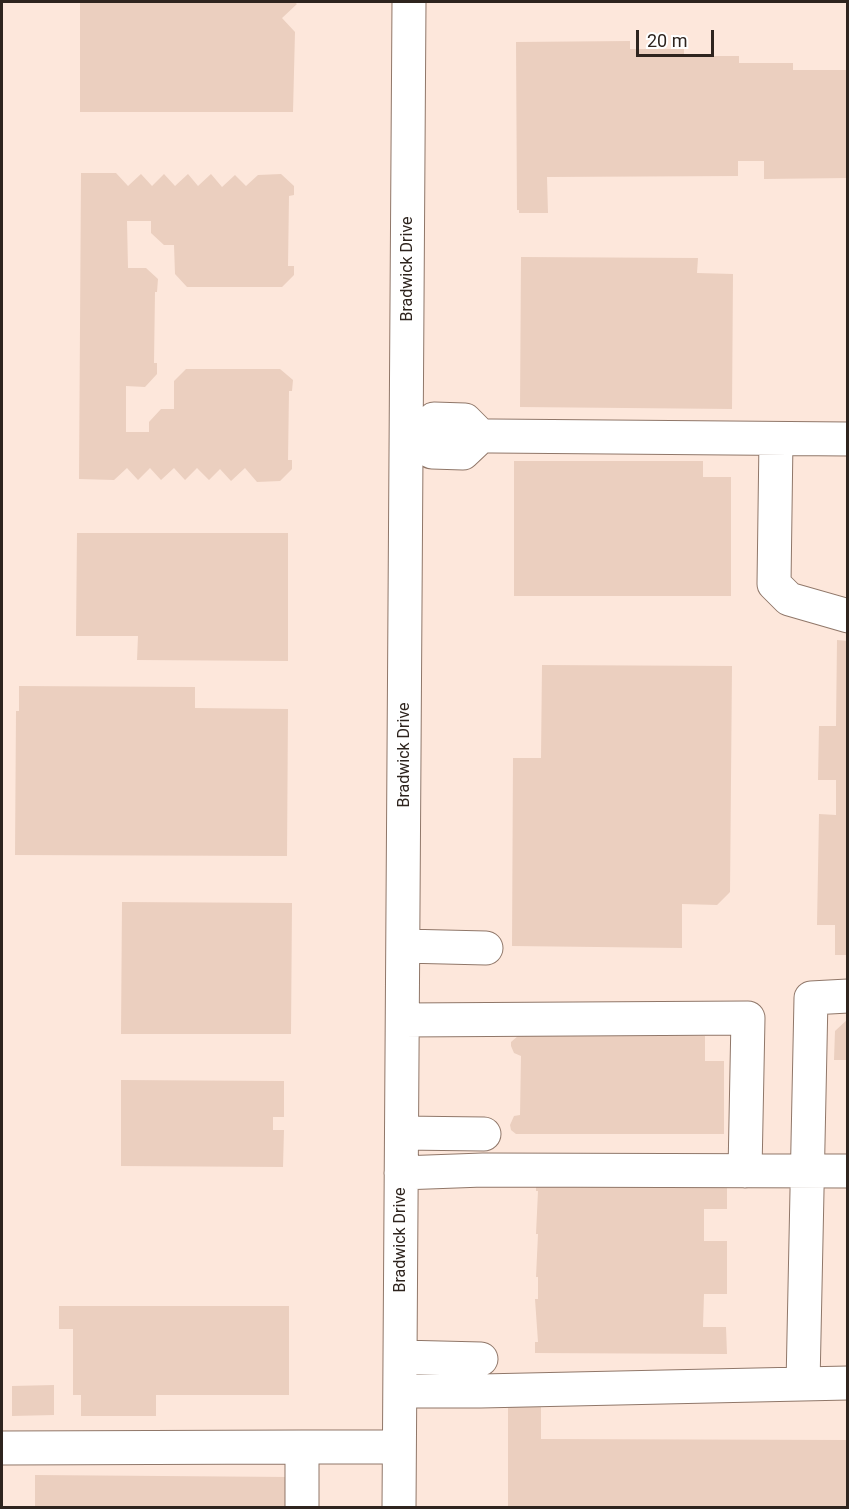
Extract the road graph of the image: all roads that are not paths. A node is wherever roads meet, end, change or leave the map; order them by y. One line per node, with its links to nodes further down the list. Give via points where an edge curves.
1 (409, 2): 2 (street, Bradwick Drive)
2 (414, 436): 3 (street, via 434,419 465,420 481,436); 6 (street, Bradwick Drive)
3 (776, 439): 4 (street); 5 (street, via 774,584 789,599)
4 (848, 439)
5 (848, 616)
6 (403, 946): 7 (street); 9 (street, Bradwick Drive)
7 (486, 948)
8 (848, 996): 13 (street, via 811,998)
9 (403, 1020): 10 (street, Bradwick Drive); 12 (street, via 748,1018)
10 (402, 1133): 11 (street); 15 (street, Bradwick Drive)
11 (484, 1134)
12 (745, 1171): 13 (street); 15 (street)
13 (808, 1171): 14 (street); 19 (street)
14 (848, 1171)
15 (401, 1173): 16 (street, Bradwick Drive)
16 (400, 1357): 17 (street); 20 (street, Bradwick Drive)
17 (481, 1359)
18 (848, 1383): 19 (street)
19 (803, 1384): 20 (street)
20 (400, 1390): 22 (street, Bradwick Drive)
21 (302, 1447): 22 (street); 23 (street); 24 (street)
22 (399, 1447): 25 (street, Bradwick Drive)
23 (2, 1448)
24 (302, 1508)
25 (399, 1508)

